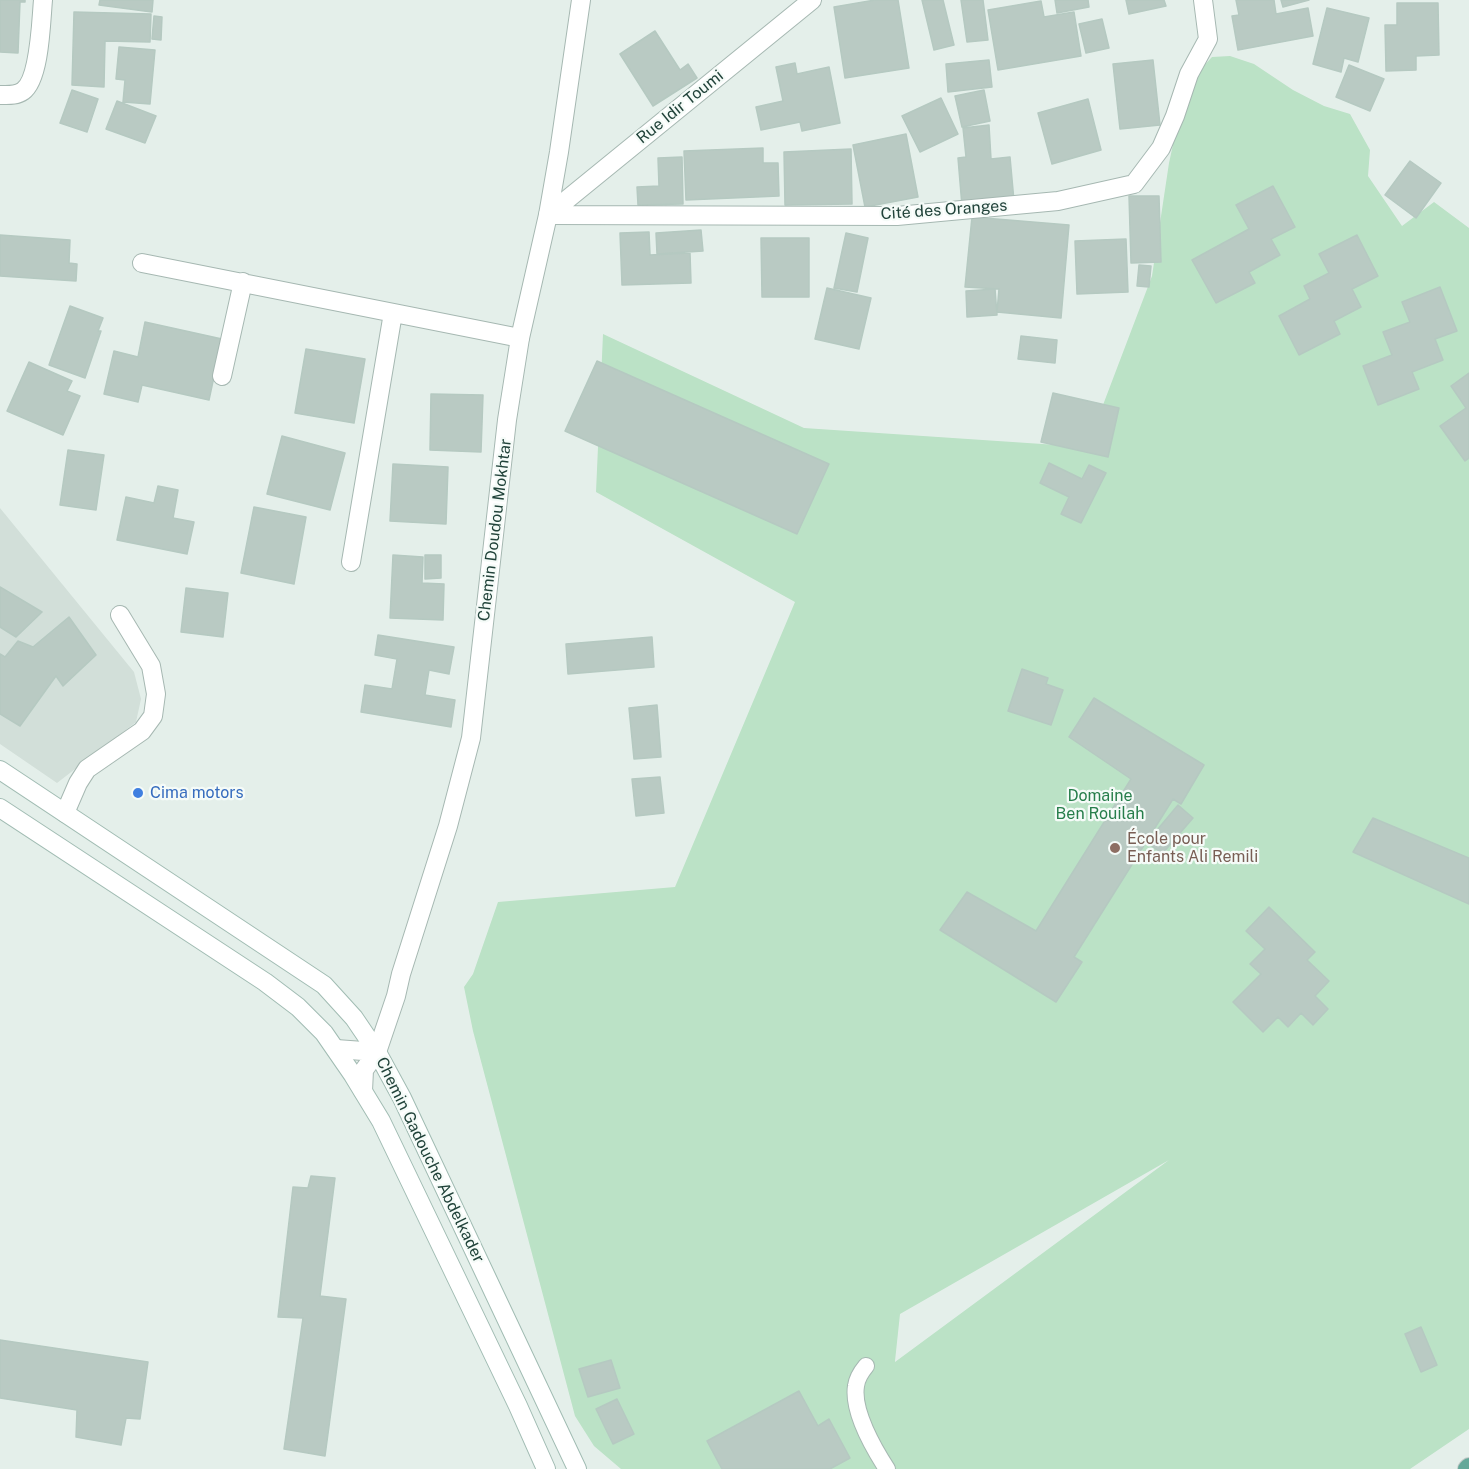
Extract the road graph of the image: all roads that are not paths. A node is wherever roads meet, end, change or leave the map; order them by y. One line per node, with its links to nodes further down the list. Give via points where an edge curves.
1 (43, 0): 5 (street, via 37,65 26,90 16,95)
2 (581, 0): 6 (street, Chemin Doudou Mokhtar)
3 (812, 0): 6 (street, Rue Idir Toumi)
4 (1203, 0): 6 (street, Cité des Oranges, via 1208,39 1189,74 1161,148 1134,184 1058,201 897,216)
5 (0, 94)
6 (548, 215): 10 (street, Chemin Doudou Mokhtar)
7 (142, 262): 8 (street)
8 (243, 282): 9 (street); 11 (street)
9 (393, 313): 10 (street); 12 (street)
10 (520, 338): 18 (street, Chemin Doudou Mokhtar, via 471,738 448,826)
11 (222, 376)
12 (351, 562)
13 (120, 615): 16 (street, via 151,666 156,694 153,716 142,731 87,769)
14 (0, 770): 16 (street, Chemin Gadouche Abdelkader)
15 (0, 808): 17 (street, Chemin Gadouche Abdelkader, via 265,982 298,1007)
16 (65, 813): 18 (street, Chemin Gadouche Abdelkader, via 324,985 354,1018)
17 (336, 1049): 18 (street); 19 (street, Chemin Gadouche Abdelkader)
18 (377, 1052): 19 (street, Chemin Doudou Mokhtar, via 364,1070); 22 (street, Chemin Gadouche Abdelkader)
19 (363, 1090): 21 (street, Chemin Gadouche Abdelkader)
20 (866, 1366): 23 (lane, via 855,1387 856,1400 866,1431)
21 (546, 1469)
22 (577, 1469)
23 (887, 1469)

